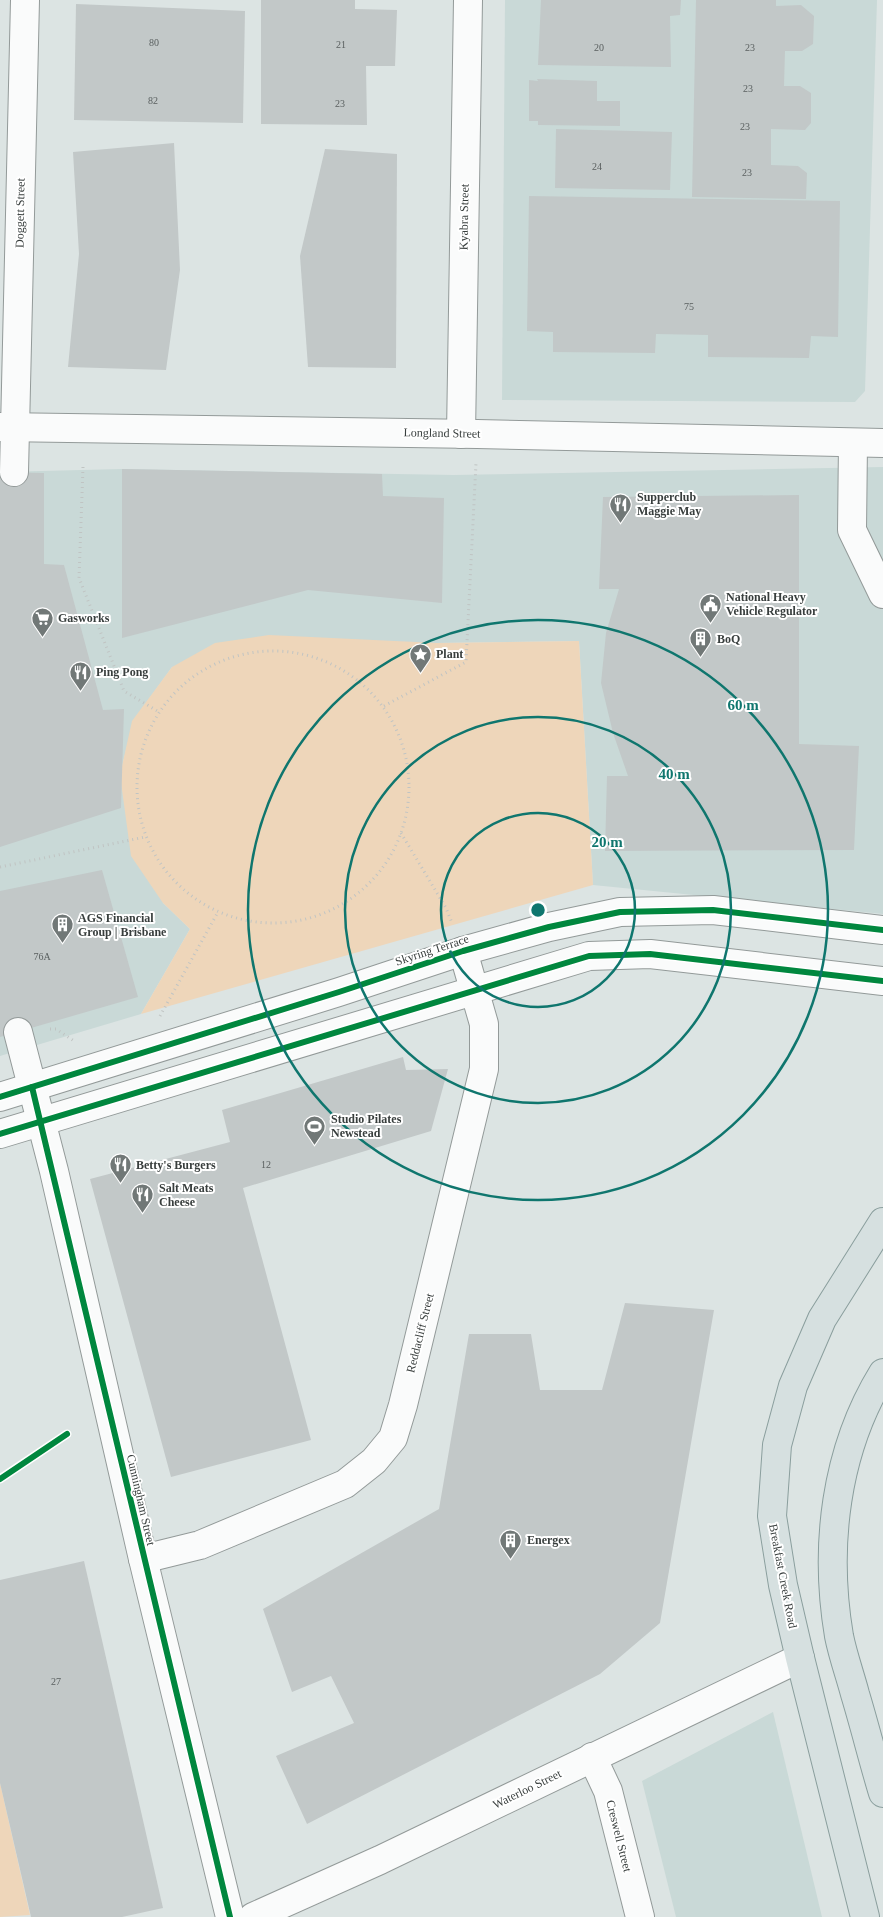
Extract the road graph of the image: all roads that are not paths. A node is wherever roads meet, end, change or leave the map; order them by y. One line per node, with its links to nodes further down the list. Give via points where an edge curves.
1 (24, 0): 3 (street, Doggett Street)
2 (468, 0): 4 (street, Kyabra Street)
3 (8, 427): 4 (street, Longland Street); 7 (street, Doggett Street)
4 (469, 434): 5 (street, Longland Street)
5 (853, 443): 6 (street, Longland Street); 8 (street, via 852,530)
6 (883, 443)
7 (14, 472)
8 (883, 594)
9 (883, 930): 10 (street, Skyring Terrace, via 713,910 620,912 549,927)
10 (463, 951): 12 (street, Reddacliff Street); 14 (street, Skyring Terrace)
11 (883, 981): 12 (street, via 650,954 589,956)
12 (476, 989): 16 (street); 20 (street, Reddacliff Street, via 485,1034 484,1069 393,1438 374,1462 345,1484 200,1546)
13 (18, 1032): 14 (street, Cunningham Street)
14 (32, 1087): 15 (street, Skyring Terrace); 16 (street, Cunningham Street)
15 (0, 1097)
16 (41, 1121): 17 (street); 20 (street, Cunningham Street)
17 (0, 1134)
18 (883, 1222): 21 (main road, Breakfast Creek Road, via 822,1319 807,1349 777,1445 773,1525)
19 (883, 1373): 23 (main road, via 863,1410 848,1450 832,1549 840,1637)
20 (143, 1559): 24 (street, Cunningham Street)
21 (800, 1658): 22 (street, Waterloo Street); 27 (main road, Breakfast Creek Road)
22 (592, 1757): 25 (street, Waterloo Street); 26 (street, Creswell Street, via 608,1790)
23 (883, 1793)
24 (230, 1917)
25 (254, 1917)
26 (640, 1917)
27 (865, 1917)

